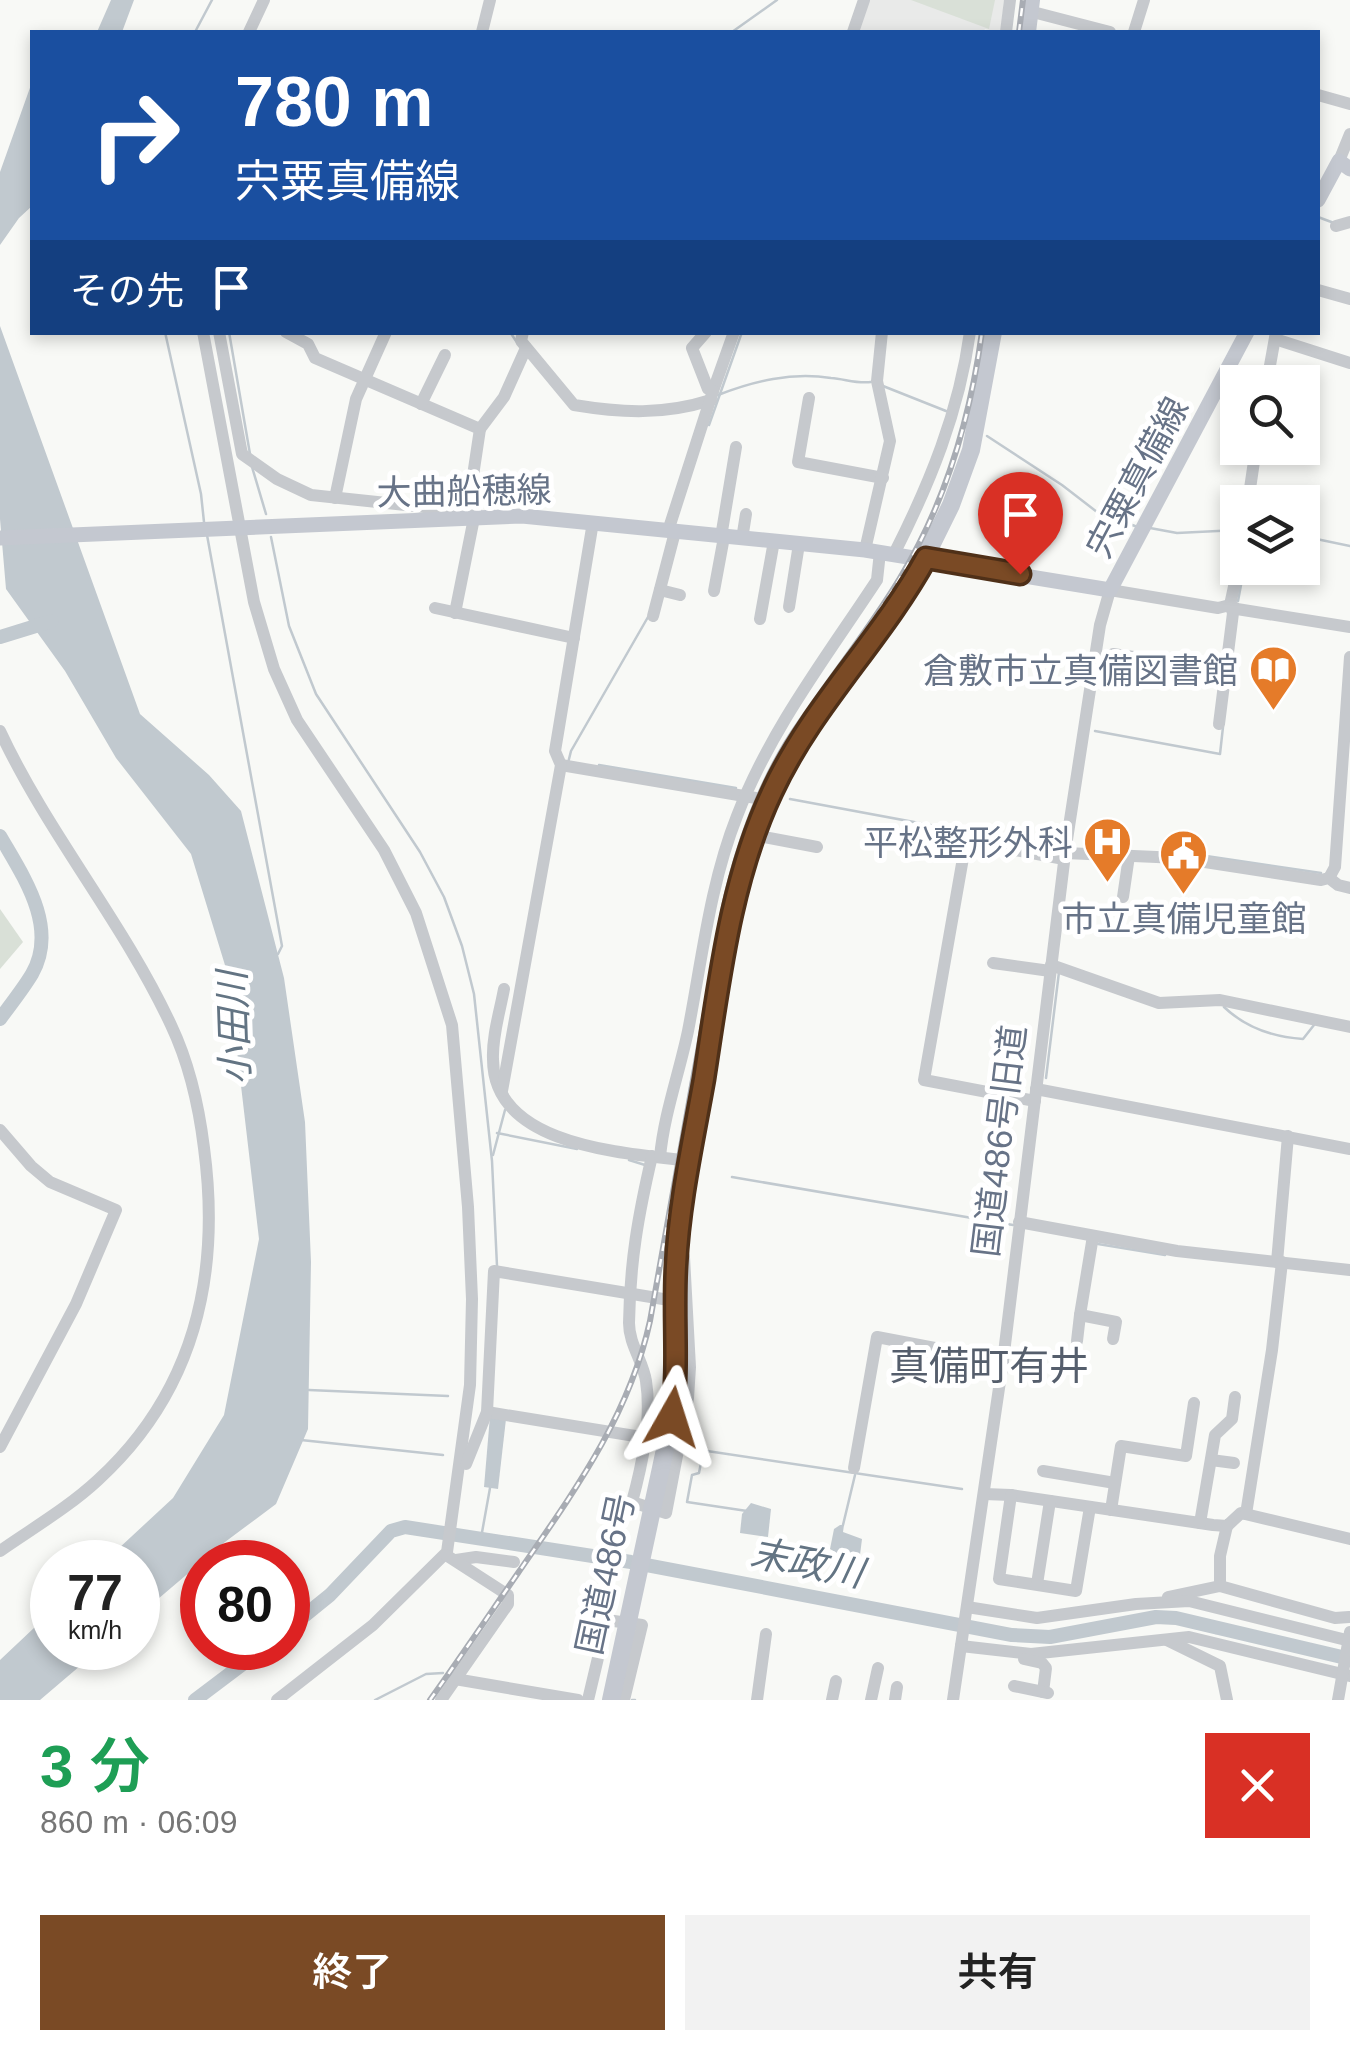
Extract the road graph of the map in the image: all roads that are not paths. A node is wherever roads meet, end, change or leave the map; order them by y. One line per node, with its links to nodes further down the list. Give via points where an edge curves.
1 (264, 0): 8 (street)
2 (490, 0): 9 (street)
3 (864, 0): 10 (street)
4 (1010, 0): 11 (street)
5 (1144, 0): 12 (street)
6 (1030, 6): 7 (street)
7 (1076, 28)
8 (250, 30)
9 (482, 30)
10 (853, 30)
11 (1006, 30)
12 (1135, 30)
13 (1320, 96): 14 (street)
14 (1350, 104)
15 (1350, 134): 16 (street)
16 (1344, 165): 17 (main road)
17 (1320, 197)
18 (1320, 291): 19 (street)
19 (1350, 299)
20 (204, 335): 47 (street)
21 (220, 335): 43 (street, via 242,454 297,491)
22 (385, 335): 36 (street)
23 (523, 335): 32 (street)
24 (703, 335): 37 (street, via 692,348)
25 (733, 335): 37 (street)
26 (882, 335): 42 (street, via 878,383 890,441)
27 (970, 335): 54 (street, via 946,440 926,492)
28 (992, 335): 55 (highway, 国道486号, via 971,450)
29 (1246, 335): 58 (main road, 宍粟真備線)
30 (1275, 336): 34 (street); 35 (street)
31 (310, 338): 36 (street, via 314,358)
32 (526, 348): 37 (street, via 574,405 618,413 678,410); 40 (street, via 504,397)
33 (444, 354): 39 (street)
34 (1350, 363)
35 (1270, 365)
36 (364, 381): 39 (street); 43 (street)
37 (712, 396): 48 (street)
38 (810, 398): 42 (street, via 798,462)
39 (422, 404): 40 (street)
40 (480, 429): 45 (street)
41 (736, 447): 49 (street)
42 (883, 478): 54 (street)
43 (335, 498): 45 (street)
44 (746, 514): 51 (street)
45 (471, 517): 46 (main road, 大曲船穂線); 47 (main road, 大曲船穂線); 64 (street)
46 (593, 522): 48 (main road, 大曲船穂線); 68 (street)
47 (240, 528): 50 (main road, 大曲船穂線); 116 (street, via 274,669 297,720 384,850 416,912 452,1025 472,1299)
48 (671, 532): 49 (main road, 大曲船穂線); 57 (street)
49 (723, 537): 51 (main road, 大曲船穂線); 59 (street)
50 (0, 538)
51 (742, 539): 52 (main road, 大曲船穂線)
52 (774, 541): 53 (main road, 大曲船穂線); 66 (street)
53 (800, 544): 54 (main road, 大曲船穂線); 62 (street)
54 (879, 552): 55 (main road, 大曲船穂線); 76 (street, via 877,580 780,728)
55 (926, 558): 58 (main road, 宍粟真備線); 77 (highway, 国道486号, via 816,716)
56 (1234, 585): 61 (street)
57 (660, 590): 60 (street); 65 (street)
58 (1110, 590): 61 (street); 70 (street, 国道486号旧道)
59 (714, 591)
60 (680, 594)
61 (1230, 605): 67 (street); 71 (street)
62 (789, 607)
63 (435, 608): 64 (street)
64 (455, 613): 68 (street)
65 (652, 616)
66 (760, 619)
67 (1350, 627)
68 (574, 638): 75 (street, via 555,751)
69 (1350, 657): 74 (street)
70 (1094, 665): 71 (street, via 1113,654); 80 (street, 国道486号旧道)
71 (1225, 676): 72 (street)
72 (1219, 724)
73 (0, 730): 128 (street, via 43,815 173,1027 201,1124 210,1193 206,1290 168,1392 99,1479)
74 (1346, 761): 82 (street, via 1336,867)
75 (567, 766): 76 (street); 90 (street)
76 (745, 796): 77 (street); 94 (street, via 718,875)
77 (768, 800): 78 (highway, 国道486号)
78 (754, 836): 79 (street); 95 (highway, 国道486号, via 726,944)
79 (818, 847)
80 (1064, 856): 81 (street); 86 (street, 国道486号旧道); 89 (street, via 966,841 924,1080)
81 (1129, 856): 82 (street); 84 (street)
82 (1329, 878): 83 (street)
83 (1350, 888)
84 (1123, 897)
85 (993, 962): 86 (street)
86 (1051, 968): 88 (street, via 1159,1003 1220,1000); 89 (street, 国道486号旧道)
87 (504, 989): 90 (street, via 492,1059)
88 (1350, 1026)
89 (1035, 1095): 92 (street); 96 (street, 国道486号旧道)
90 (506, 1098): 94 (street, via 524,1121 546,1134)
91 (0, 1130): 112 (street, via 50,1182 116,1210 76,1304)
92 (1288, 1136): 93 (street); 99 (street)
93 (1350, 1149)
94 (656, 1157): 95 (street); 101 (street, via 634,1232)
95 (690, 1162): 97 (highway, 国道486号)
96 (1020, 1222): 98 (street); 106 (street, 国道486号旧道)
97 (679, 1225): 102 (highway, 国道486号); 111 (street, via 690,1367)
98 (1092, 1240): 99 (street); 103 (street)
99 (1280, 1264): 100 (street); 124 (street)
100 (1350, 1270)
101 (630, 1293): 102 (street); 109 (street, via 497,1270); 110 (street, via 629,1326 647,1384)
102 (675, 1302): 150 (highway, 国道486号, via 672,1417)
103 (1080, 1315): 104 (street, via 1116,1322); 105 (street)
104 (1114, 1339)
105 (1077, 1341)
106 (1003, 1361): 115 (street, via 877,1338); 119 (street, 国道486号旧道)
107 (1235, 1397): 113 (street, via 1232,1418 1215,1435)
108 (1194, 1402): 118 (street, via 1186,1456 1121,1446)
109 (492, 1412): 110 (street); 116 (street)
110 (645, 1437): 111 (street); 111 (street, via 632,1502 666,1513)
111 (681, 1444)
112 (0, 1448)
113 (1211, 1460): 114 (street); 125 (street)
114 (1234, 1463)
115 (854, 1468)
116 (461, 1469): 129 (street)
117 (1044, 1472): 118 (street)
118 (1115, 1483): 123 (street)
119 (984, 1494): 120 (street); 134 (street, 国道486号旧道)
120 (1012, 1495): 121 (street); 131 (street, via 999,1579)
121 (1050, 1501): 122 (street); 131 (street)
122 (1090, 1508): 123 (street); 131 (street, via 1076,1590)
123 (1111, 1510): 125 (street)
124 (1246, 1514): 126 (street); 127 (street)
125 (1200, 1523): 126 (street)
126 (1226, 1526): 132 (street)
127 (1350, 1539)
128 (0, 1551)
129 (450, 1553): 130 (street); 143 (street, via 508,1595); 148 (street, via 373,1625)
130 (514, 1562)
131 (1037, 1584)
132 (1220, 1586): 133 (street); 135 (street)
133 (1157, 1602): 134 (street, via 1038,1618); 138 (street, via 1217,1606)
134 (966, 1612): 139 (street, 国道486号旧道)
135 (1349, 1617)
136 (766, 1634): 152 (street)
137 (1160, 1638): 140 (street); 142 (street, via 1200,1638); 156 (street, via 1220,1666)
138 (1349, 1639): 142 (street)
139 (962, 1641): 140 (street); 155 (street, 国道486号旧道)
140 (1008, 1653): 145 (street, via 1046,1668 1046,1692)
141 (878, 1668): 154 (street)
142 (1344, 1674): 157 (street)
143 (455, 1679): 147 (street); 149 (street)
144 (836, 1681): 153 (street)
145 (1014, 1686)
146 (586, 1698): 147 (street); 151 (street, via 607,1620 642,1625)
147 (569, 1699)
148 (276, 1700)
149 (440, 1700)
150 (611, 1700)
151 (624, 1700)
152 (756, 1700)
153 (832, 1700)
154 (872, 1700)
155 (953, 1700)
156 (1228, 1700)
157 (1338, 1700)

